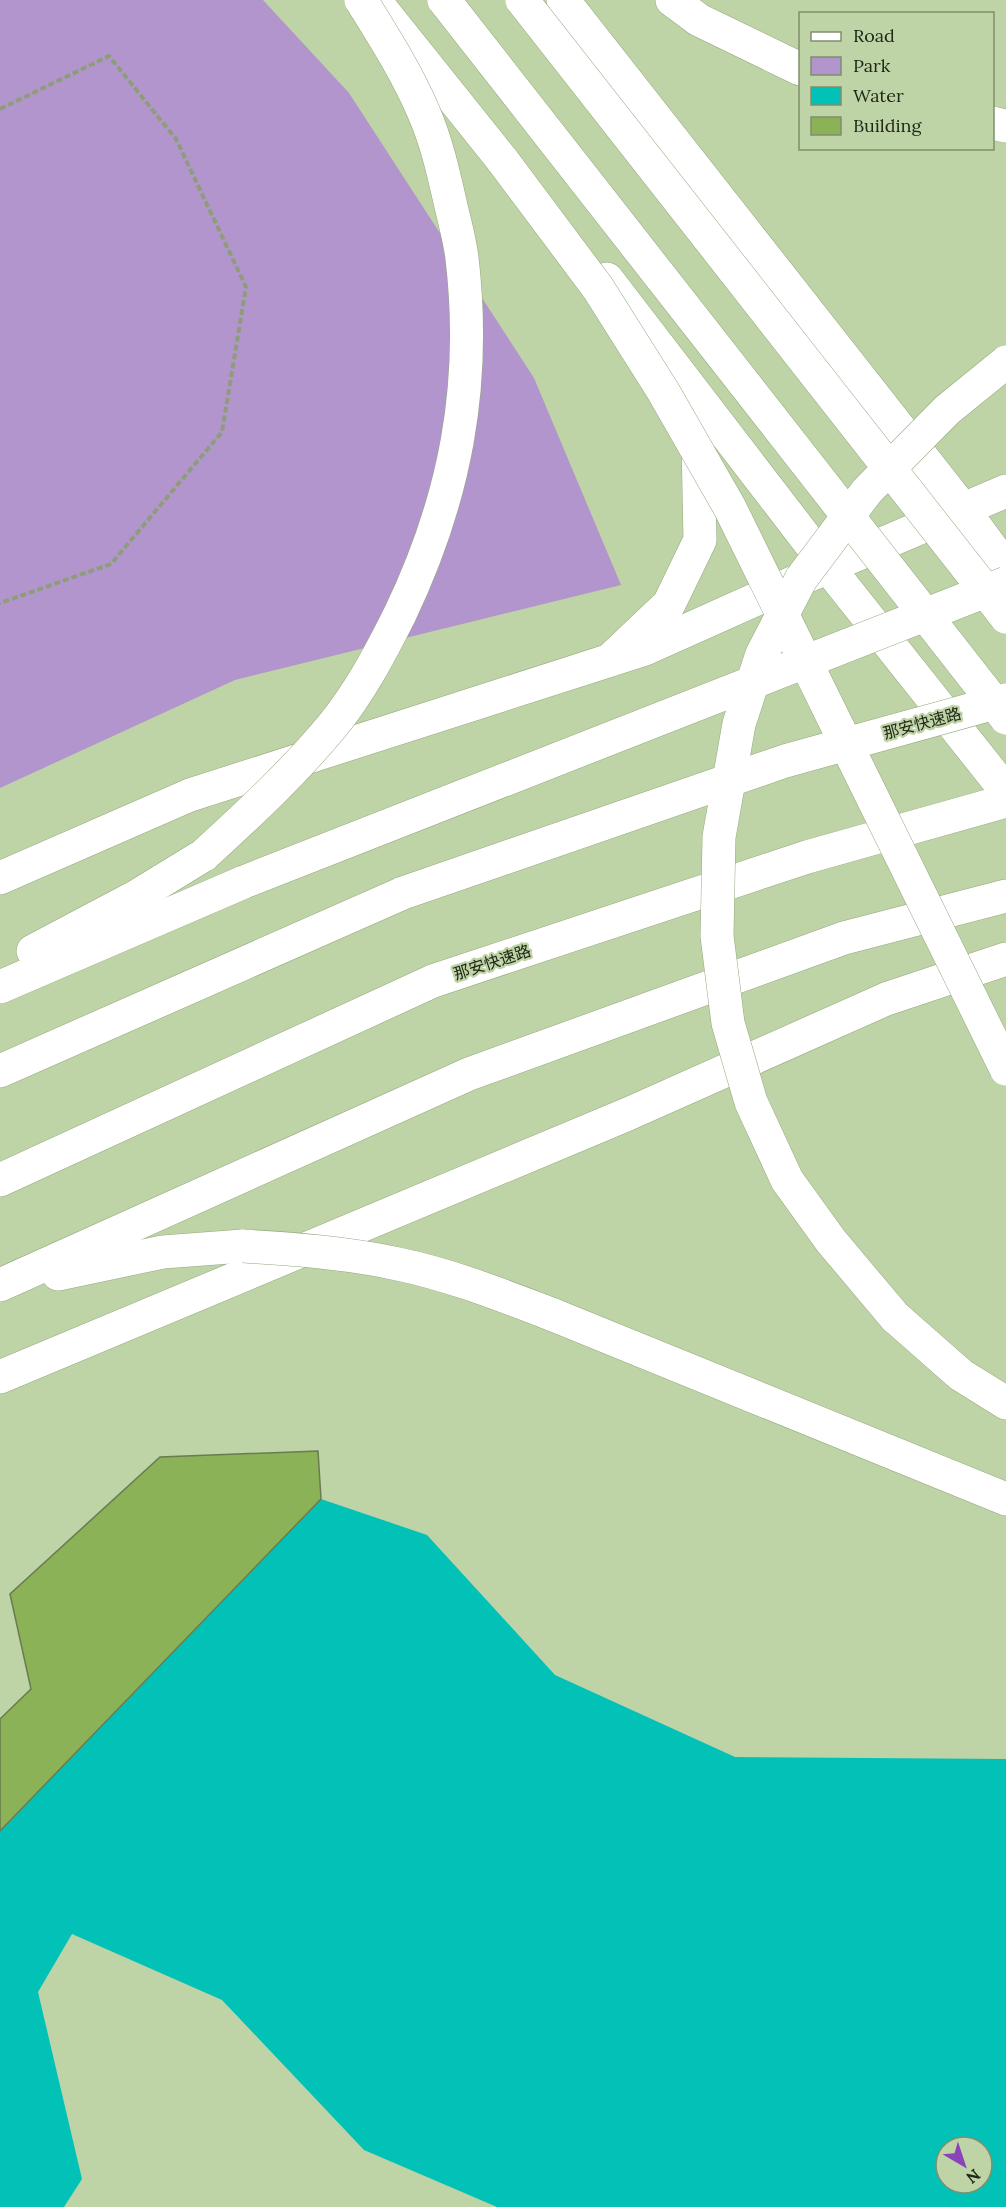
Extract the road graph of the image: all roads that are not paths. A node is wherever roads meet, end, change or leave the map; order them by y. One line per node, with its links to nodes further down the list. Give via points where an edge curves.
1 (361, 0): 25 (main road, bridge, via 398,58 425,115 462,256 466,369 460,430 443,507 414,584 380,655 334,724 258,806 204,855 137,896)
2 (374, 0): 27 (main road, bridge, via 503,160 598,288 663,391 730,508)
3 (391, 0): 10 (main road)
4 (444, 0): 19 (main road, bridge)
5 (522, 0): 16 (main road, bridge)
6 (563, 0): 12 (main road)
7 (672, 0): 8 (main road, via 699,20)
8 (799, 68)
9 (1006, 362): 33 (main road, bridge, via 947,410 867,491 801,579 762,654 739,724 719,837 717,936 728,1023 751,1102 787,1180 831,1241 895,1317 961,1375)
10 (697, 396): 13 (main road); 17 (main road, via 700,540 669,604)
11 (1006, 491): 12 (main road)
12 (962, 508): 13 (main road); 14 (main road)
13 (828, 567): 17 (main road, via 645,649); 20 (main road)
14 (1006, 568)
15 (1006, 583): 26 (main road, bridge, via 244,882)
16 (1006, 617)
17 (610, 660): 22 (main road, via 190,795)
18 (1006, 700): 28 (main road, 那安快速路, bridge, via 785,761 403,893)
19 (1006, 718)
20 (1006, 791)
21 (1006, 801): 29 (main road, 那安快速路, bridge, via 807,857 434,981)
22 (0, 878)
23 (1006, 896): 30 (main road, bridge, via 844,938 469,1074)
24 (1006, 959): 32 (main road, via 886,999 628,1114)
25 (0, 969)
26 (0, 987)
27 (1006, 1069)
28 (0, 1071)
29 (0, 1180)
30 (0, 1285)
31 (0, 1294): 34 (main road, bridge, via 62,1272 163,1252 243,1246 320,1250 399,1264 461,1281 551,1314)
32 (0, 1377)
33 (1006, 1402)
34 (1006, 1500)

